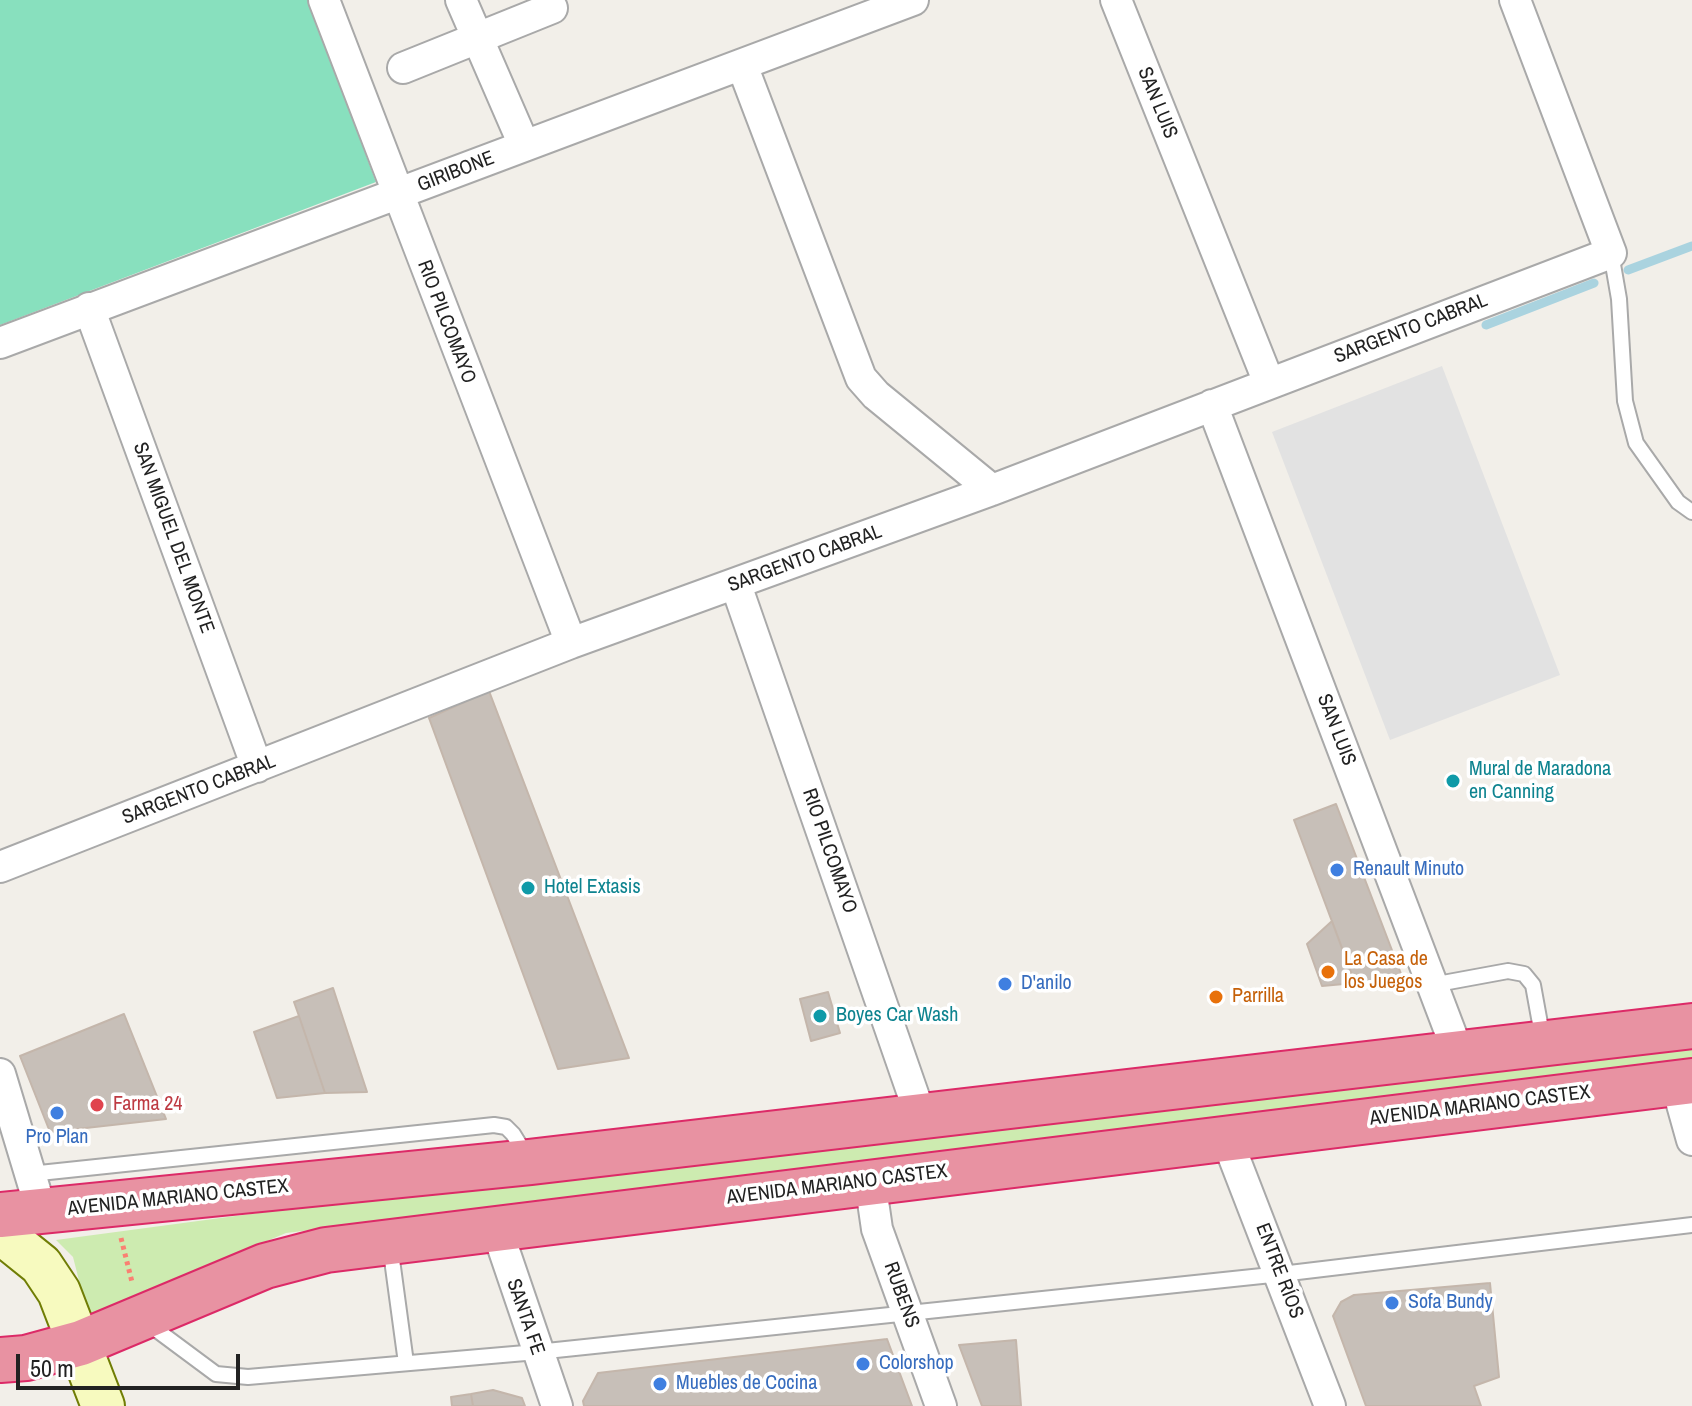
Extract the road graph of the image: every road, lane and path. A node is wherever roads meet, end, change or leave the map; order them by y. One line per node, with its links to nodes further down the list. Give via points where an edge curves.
1 (324, 0): 11 (street, RIO PILCOMAYO)
2 (461, 0): 7 (street)
3 (913, 0): 8 (street, GIRIBONE)
4 (1116, 0): 15 (street, SAN LUIS)
5 (1515, 0): 12 (street)
6 (552, 8): 7 (street)
7 (477, 38): 9 (street); 10 (street)
8 (742, 65): 10 (street, GIRIBONE); 17 (street, via 861,378)
9 (403, 68)
10 (524, 145): 11 (street, GIRIBONE)
11 (397, 195): 13 (street, GIRIBONE); 20 (street, RIO PILCOMAYO)
12 (1611, 253): 15 (street, SARGENTO CABRAL); 18 (lane, via 1625,401 1636,443 1678,502)
13 (89, 308): 14 (street, GIRIBONE); 21 (street, SAN MIGUEL DEL MONTE)
14 (0, 343)
15 (1269, 383): 16 (street, SARGENTO CABRAL)
16 (1212, 405): 17 (street, SARGENTO CABRAL); 23 (street, SAN LUIS)
17 (992, 490): 19 (street, SARGENTO CABRAL)
18 (1692, 512)
19 (736, 585): 20 (street, SARGENTO CABRAL); 29 (street, RIO PILCOMAYO)
20 (571, 643): 21 (street, SARGENTO CABRAL)
21 (257, 767): 22 (street, SARGENTO CABRAL)
22 (0, 867)
23 (1432, 985): 25 (lane, via 1508,971 1524,974 1533,985); 26 (street, SAN LUIS)
24 (1692, 1026): 25 (highway, AVENIDA MARIANO CASTEX)
25 (1543, 1045): 26 (highway, AVENIDA MARIANO CASTEX)
26 (1459, 1055): 29 (highway, AVENIDA MARIANO CASTEX)
27 (0, 1074): 33 (street)
28 (1684, 1082): 30 (highway, AVENIDA MARIANO CASTEX); 31 (street)
29 (921, 1117): 33 (highway, AVENIDA MARIANO CASTEX, via 530,1162)
30 (1226, 1137): 32 (highway, AVENIDA MARIANO CASTEX); 38 (street, ENTRE RÍOS)
31 (1692, 1140)
32 (870, 1181): 35 (highway, AVENIDA MARIANO CASTEX); 39 (street, RUBENS, via 877,1229)
33 (23, 1200)
34 (1692, 1225): 38 (lane)
35 (496, 1227): 37 (highway, AVENIDA MARIANO CASTEX); 42 (street, SANTA FE)
36 (0, 1232): 41 (main road, via 41,1265)
37 (389, 1241): 40 (highway, AVENIDA MARIANO CASTEX, via 265,1266); 44 (lane)
38 (1281, 1274): 39 (lane); 48 (street, ENTRE RÍOS)
39 (907, 1311): 42 (lane); 47 (street, RUBENS)
40 (143, 1319): 41 (highway, AVENIDA MARIANO CASTEX); 44 (lane, via 216,1374 248,1377)
41 (81, 1343): 43 (highway, AVENIDA MARIANO CASTEX); 45 (main road)
42 (537, 1352): 44 (lane); 46 (street, SANTA FE)
43 (0, 1360)
44 (406, 1363)
45 (103, 1406)
46 (557, 1406)
47 (941, 1406)
48 (1330, 1406)

